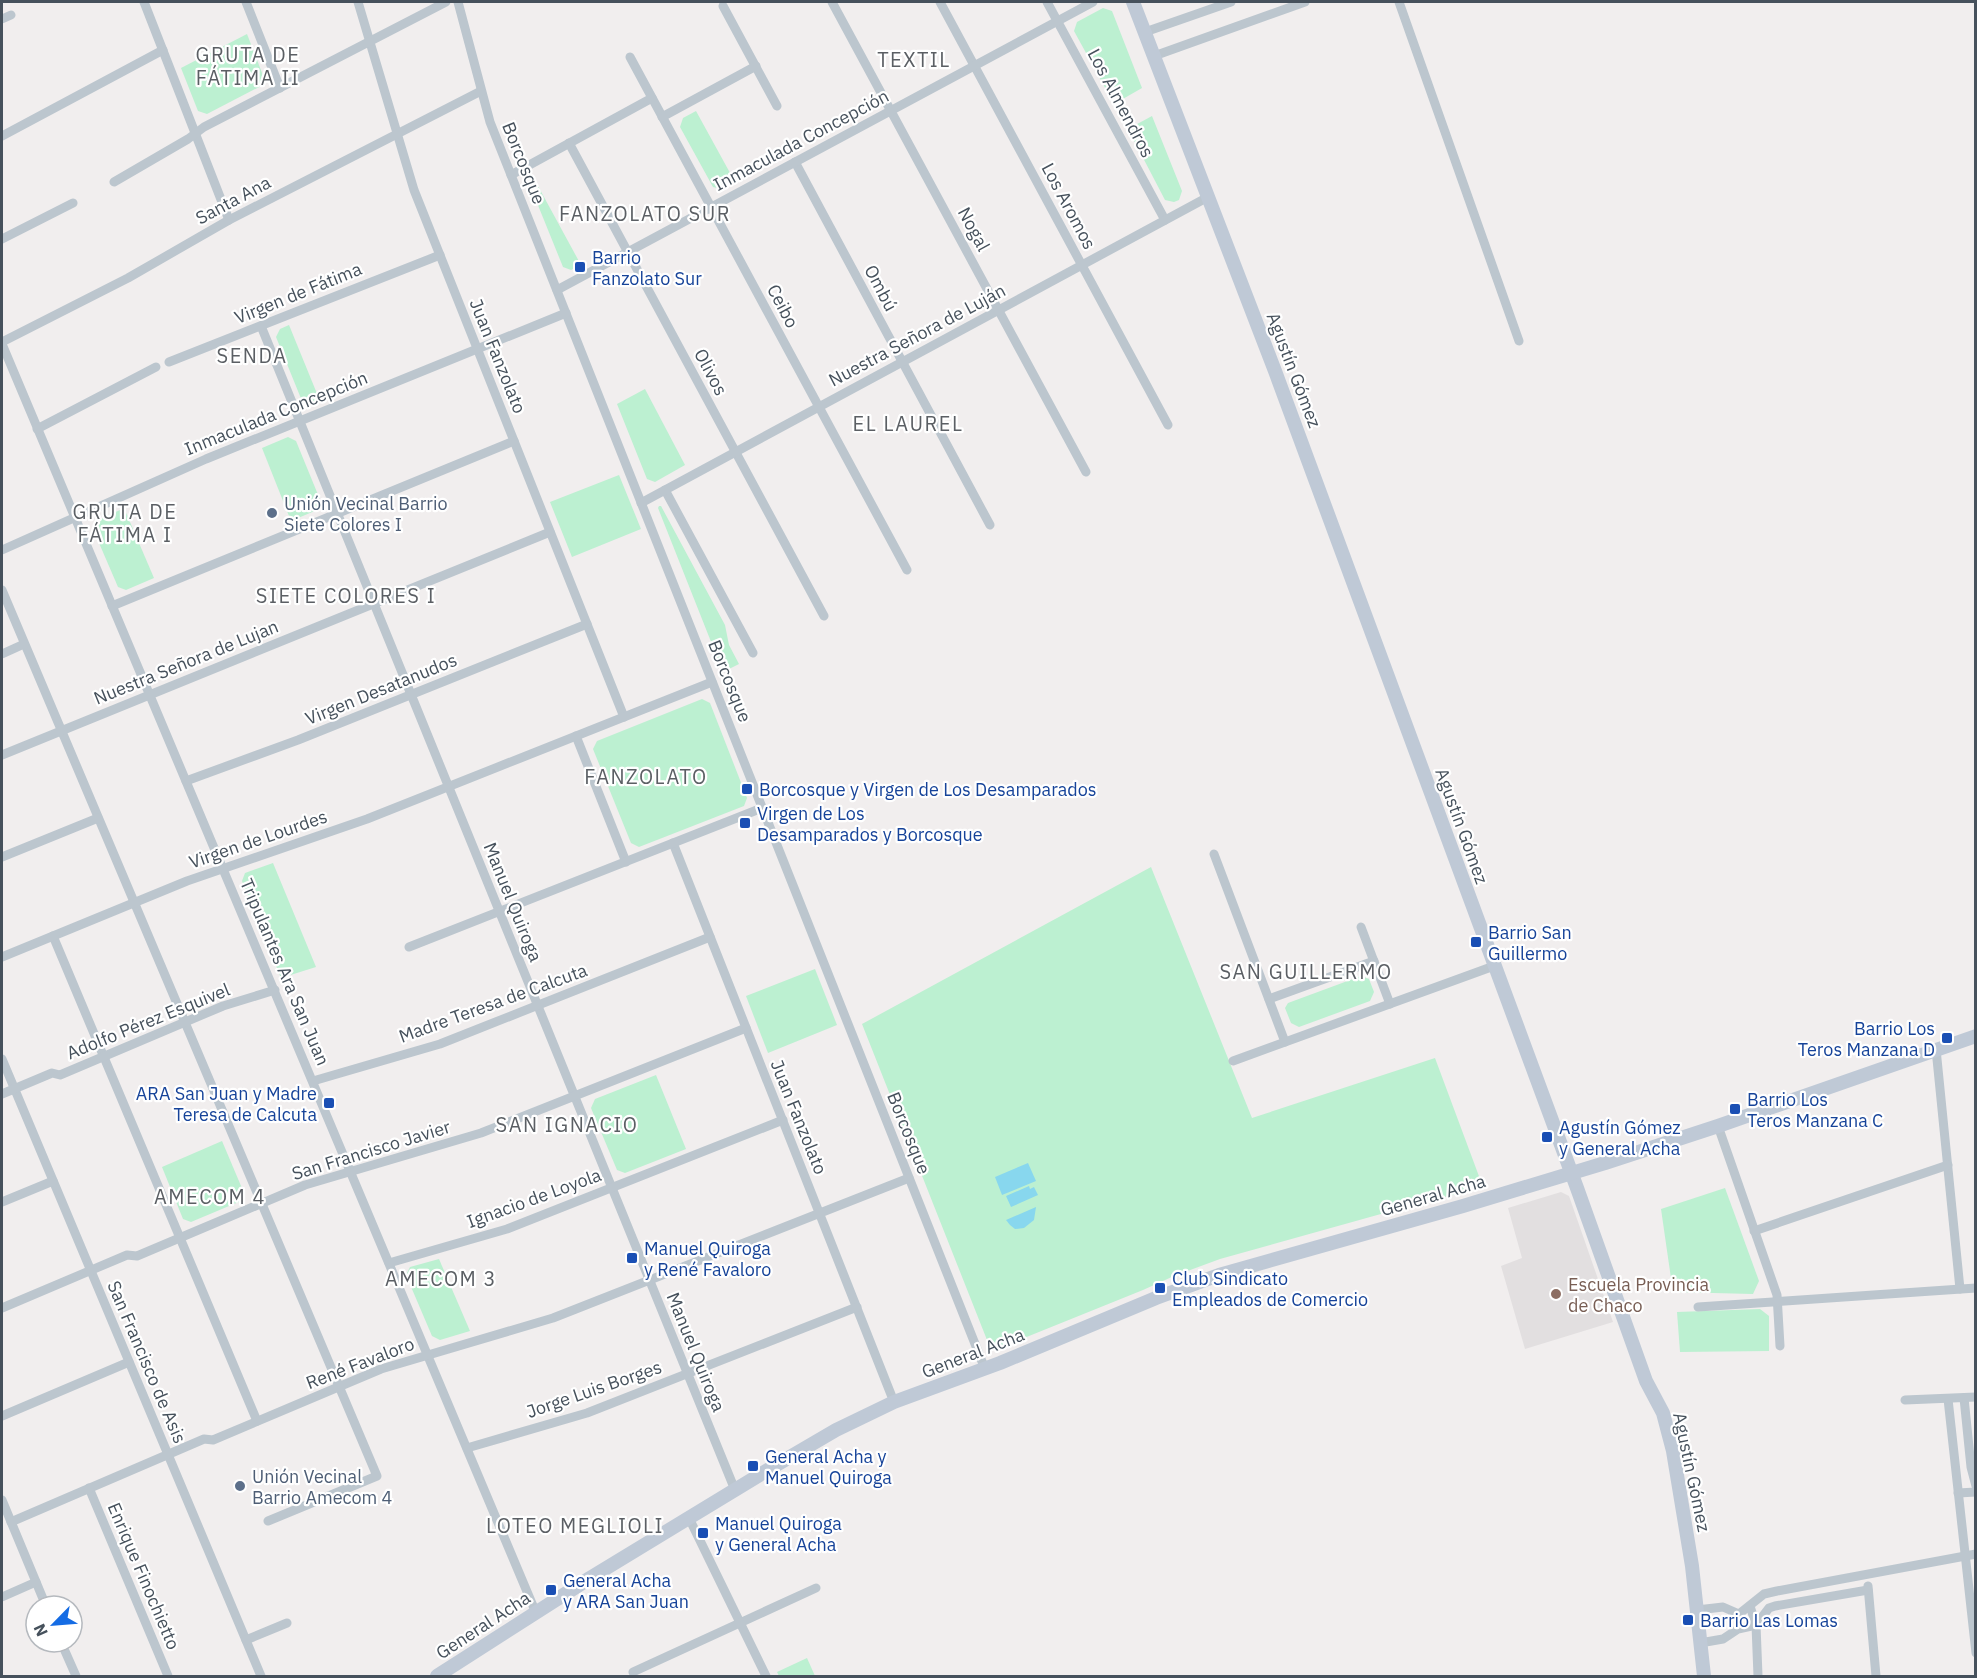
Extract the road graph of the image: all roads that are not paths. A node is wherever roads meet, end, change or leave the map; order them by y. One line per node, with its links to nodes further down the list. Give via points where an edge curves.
1 (144, 2): 18 (street)
2 (246, 2): 23 (street)
3 (358, 2): 17 (street, Juan Fanzolato)
4 (446, 2): 17 (street)
5 (458, 2): 24 (street, Borcosque)
6 (832, 2): 27 (street, Nogal)
7 (940, 2): 21 (street, Los Aromos)
8 (1047, 2): 15 (street, Los Almendros)
9 (1093, 2): 15 (street, Inmaculada Concepción)
10 (1133, 2): 16 (main road, Agustín Gómez)
11 (1231, 2): 16 (street)
12 (1305, 2): 19 (street)
13 (1399, 2): 49 (street)
14 (723, 6): 22 (street)
15 (1058, 20): 21 (street, Inmaculada Concepción); 40 (street, Los Almendros)
16 (1145, 32): 19 (main road, Agustín Gómez)
17 (370, 41): 23 (street); 30 (street, Juan Fanzolato)
18 (163, 50): 29 (street); 31 (street)
19 (1154, 56): 36 (main road, Agustín Gómez)
20 (630, 57): 25 (street, Ceibo)
21 (975, 65): 27 (street, Inmaculada Concepción); 44 (street, Los Aromos)
22 (756, 66): 26 (street); 28 (street)
23 (280, 88): 29 (street)
24 (482, 91): 30 (street, Santa Ana); 34 (street, Borcosque)
25 (652, 98): 28 (street, Ceibo); 32 (street)
26 (777, 106)
27 (891, 110): 33 (street, Inmaculada Concepción); 46 (street, Nogal)
28 (662, 117): 38 (street, Ceibo)
29 (195, 133): 35 (street); 39 (street)
30 (397, 134): 39 (street, Santa Ana); 43 (street, Juan Fanzolato)
31 (2, 136)
32 (569, 143): 34 (street); 42 (street, Olivos)
33 (795, 162): 38 (street, Inmaculada Concepción); 53 (street, Ombú)
34 (511, 175): 45 (street, Borcosque)
35 (114, 182)
36 (1208, 197): 40 (street, Nuestra Señora de Luján); 102 (main road, Agustín Gómez)
37 (73, 203): 41 (street)
38 (711, 207): 42 (street, Inmaculada Concepción); 55 (street, Ceibo)
39 (229, 220): 50 (street, Santa Ana)
40 (1165, 220): 44 (street, Nuestra Señora de Luján)
41 (2, 239)
42 (628, 252): 45 (street, Inmaculada Concepción); 60 (street, Olivos)
43 (440, 255): 48 (street, Virgen de Fátima); 51 (street, Juan Fanzolato)
44 (1082, 265): 46 (street, Nuestra Señora de Luján); 57 (street, Los Aromos)
45 (557, 290): 47 (street, Borcosque)
46 (998, 310): 53 (street, Nuestra Señora de Luján); 61 (street, Nogal)
47 (566, 313): 51 (street, Inmaculada Concepción); 63 (street, Borcosque)
48 (261, 326): 52 (street, Virgen de Fátima); 56 (street, Manuel Quiroga)
49 (1520, 340)
50 (2, 343): 58 (street, Tripulantes Ara San Juan)
51 (477, 349): 56 (street, Inmaculada Concepción); 59 (street, Juan Fanzolato)
52 (169, 362)
53 (902, 362): 55 (street, Nuestra Señora de Luján); 66 (street, Ombú)
54 (156, 367): 58 (street)
55 (819, 407): 60 (street, Nuestra Señora de Luján); 69 (street, Ceibo)
56 (299, 421): 64 (street, Manuel Quiroga); 65 (street, Inmaculada Concepción)
57 (1168, 425)
58 (37, 429): 65 (street, Tripulantes Ara San Juan)
59 (514, 441): 64 (street); 67 (street, Juan Fanzolato)
60 (735, 452): 62 (street, Nuestra Señora de Luján); 73 (street, Olivos)
61 (1086, 472)
62 (665, 490): 63 (street, Nuestra Señora de Luján); 76 (street)
63 (641, 503): 78 (street, Borcosque)
64 (337, 513): 71 (street, Manuel Quiroga); 72 (street)
65 (75, 518): 68 (street, Inmaculada Concepción); 72 (street, Tripulantes Ara San Juan)
66 (990, 525)
67 (550, 532): 71 (street, Nuestra Señora de Lujan); 74 (street, Juan Fanzolato)
68 (2, 550)
69 (907, 570)
70 (2, 590): 75 (street)
71 (374, 604): 79 (street, Nuestra Señora de Lujan); 80 (street, Manuel Quiroga)
72 (112, 606): 79 (street, Tripulantes Ara San Juan)
73 (824, 616)
74 (587, 624): 80 (street, Virgen Desatanudos); 81 (street, Juan Fanzolato)
75 (24, 644): 77 (street); 82 (street)
76 (753, 653)
77 (2, 654)
78 (712, 682): 81 (street, Virgen de Lourdes); 87 (street, Borcosque)
79 (150, 694): 82 (street, Nuestra Señora de Lujan); 85 (street, Tripulantes Ara San Juan)
80 (411, 694): 85 (street, Virgen Desatanudos); 86 (street, Manuel Quiroga)
81 (624, 717): 83 (street, Virgen de Lourdes)
82 (61, 730): 84 (street, Nuestra Señora de Lujan); 88 (street)
83 (576, 736): 86 (street, Virgen de Lourdes); 92 (street)
84 (2, 755)
85 (186, 781): 93 (street, Tripulantes Ara San Juan)
86 (448, 786): 93 (street, Virgen de Lourdes, via 367,819); 95 (street, Manuel Quiroga)
87 (762, 808): 89 (street); 124 (street, Borcosque)
88 (98, 818): 91 (street); 94 (street)
89 (673, 843): 92 (street); 98 (street, Juan Fanzolato)
90 (1214, 855): 104 (street)
91 (2, 857)
92 (626, 862): 95 (street)
93 (223, 868): 94 (street, Virgen de Lourdes); 103 (street, Tripulantes Ara San Juan)
94 (134, 903): 97 (street, Virgen de Lourdes); 107 (street)
95 (499, 912): 99 (street); 106 (street, Manuel Quiroga)
96 (1361, 927): 101 (street)
97 (53, 936): 100 (street, Virgen de Lourdes); 112 (street)
98 (710, 937): 106 (street, Madre Teresa de Calcuta); 108 (street, Juan Fanzolato)
99 (409, 947)
100 (2, 957)
101 (1374, 961): 104 (street); 105 (street)
102 (1494, 966): 105 (street); 123 (main road, Agustín Gómez)
103 (275, 990): 107 (street, Adolfo Pérez Esquivel); 115 (street, Tripulantes Ara San Juan)
104 (1269, 999): 110 (street)
105 (1390, 1004): 110 (street)
106 (537, 1005): 115 (street, Madre Teresa de Calcuta, via 440,1044); 118 (street, Manuel Quiroga)
107 (184, 1022): 112 (street, Adolfo Pérez Esquivel); 128 (street)
108 (746, 1028): 118 (street, San Francisco Javier); 119 (street, Juan Fanzolato)
109 (1976, 1036): 111 (main road, General Acha)
110 (1285, 1042): 114 (street)
111 (1936, 1049): 120 (main road, General Acha); 121 (street)
112 (103, 1056): 116 (street, Adolfo Pérez Esquivel); 131 (street)
113 (2, 1059): 116 (street, San Francisco de Asis)
114 (1233, 1061)
115 (313, 1081): 122 (street, Tripulantes Ara San Juan)
116 (14, 1089): 117 (street, Adolfo Pérez Esquivel); 125 (street, San Francisco de Asis)
117 (2, 1094)
118 (574, 1096): 122 (street, San Francisco Javier, via 481,1134); 126 (street, Manuel Quiroga)
119 (783, 1120): 126 (street, Ignacio de Loyola); 129 (street, Juan Fanzolato)
120 (1718, 1126): 123 (main road, General Acha); 130 (street)
121 (1948, 1165): 130 (street); 136 (street)
122 (351, 1172): 128 (street, San Francisco Javier); 132 (street, Tripulantes Ara San Juan)
123 (1571, 1173): 144 (main road, General Acha, via 1219,1275); 175 (main road, Agustín Gómez, via 1646,1381 1663,1413)
124 (909, 1178): 129 (street, René Favaloro); 144 (street, Borcosque)
125 (52, 1180): 127 (street); 133 (street, San Francisco de Asis)
126 (612, 1187): 132 (street, Ignacio de Loyola, via 507,1228); 134 (street, Manuel Quiroga)
127 (2, 1202)
128 (261, 1203): 131 (street, San Francisco Javier); 146 (street)
129 (819, 1213): 134 (street, René Favaloro); 138 (street, Juan Fanzolato)
130 (1754, 1231): 137 (street)
131 (180, 1238): 133 (street, San Francisco Javier); 153 (street)
132 (389, 1263): 142 (street, Tripulantes Ara San Juan)
133 (90, 1270): 140 (street, San Francisco Javier); 143 (street, San Francisco de Asis)
134 (649, 1280): 142 (street, René Favaloro, via 553,1318); 145 (street, Manuel Quiroga)
135 (1976, 1288): 136 (street)
136 (1960, 1289): 137 (street)
137 (1777, 1303): 139 (street); 141 (street)
138 (857, 1307): 145 (street, Jorge Luis Borges); 151 (street, Juan Fanzolato)
139 (1698, 1307)
140 (2, 1308)
141 (1780, 1346)
142 (428, 1355): 146 (street, René Favaloro); 154 (street, Tripulantes Ara San Juan)
143 (129, 1362): 152 (street); 155 (street, San Francisco de Asis)
144 (985, 1369): 151 (main road, General Acha)
145 (687, 1374): 154 (street, Jorge Luis Borges, via 587,1413); 159 (street, Manuel Quiroga)
146 (339, 1386): 153 (street, René Favaloro); 165 (street, via 377,1476)
147 (1976, 1397): 148 (street)
148 (1964, 1398): 149 (street); 156 (street)
149 (1948, 1399): 150 (street); 161 (street)
150 (1905, 1400)
151 (894, 1402): 159 (main road, General Acha, via 828,1435)
152 (2, 1416)
153 (257, 1421): 155 (street, René Favaloro)
154 (467, 1448): 176 (street, Tripulantes Ara San Juan)
155 (168, 1455): 158 (street, René Favaloro); 180 (street, San Francisco de Asis)
156 (1973, 1469): 157 (street)
157 (1976, 1486)
158 (89, 1488): 164 (street, René Favaloro); 186 (street, Enrique Finochietto)
159 (735, 1490): 163 (main road, General Acha)
160 (1976, 1492): 161 (street)
161 (1958, 1493): 167 (street)
162 (2, 1500): 164 (street)
163 (689, 1518): 176 (main road, General Acha); 178 (street)
164 (11, 1521): 169 (street)
165 (268, 1521)
166 (1976, 1554): 167 (street)
167 (1965, 1556): 168 (street); 182 (street)
168 (1866, 1575): 171 (street); 174 (street, via 1764,1594)
169 (36, 1582): 172 (street); 173 (street)
170 (816, 1588): 178 (street)
171 (1868, 1590): 179 (street, via 1775,1606); 192 (street)
172 (41, 1594)
173 (2, 1597)
174 (1750, 1606): 175 (street, via 1739,1614 1723,1607); 179 (street)
175 (1697, 1610): 181 (main road, Agustín Gómez)
176 (536, 1613): 188 (main road, General Acha)
177 (287, 1623): 180 (street)
178 (740, 1623): 184 (street); 189 (street)
179 (1756, 1625): 181 (street, via 1738,1629 1723,1639); 191 (street)
180 (246, 1641): 187 (street, San Francisco de Asis)
181 (1700, 1642): 190 (main road, Agustín Gómez)
182 (1976, 1653)
183 (66, 1654): 185 (street)
184 (633, 1672)
185 (75, 1677)
186 (168, 1677)
187 (261, 1677)
188 (437, 1677)
189 (766, 1677)
190 (1704, 1677)
191 (1758, 1677)
192 (1876, 1677)

